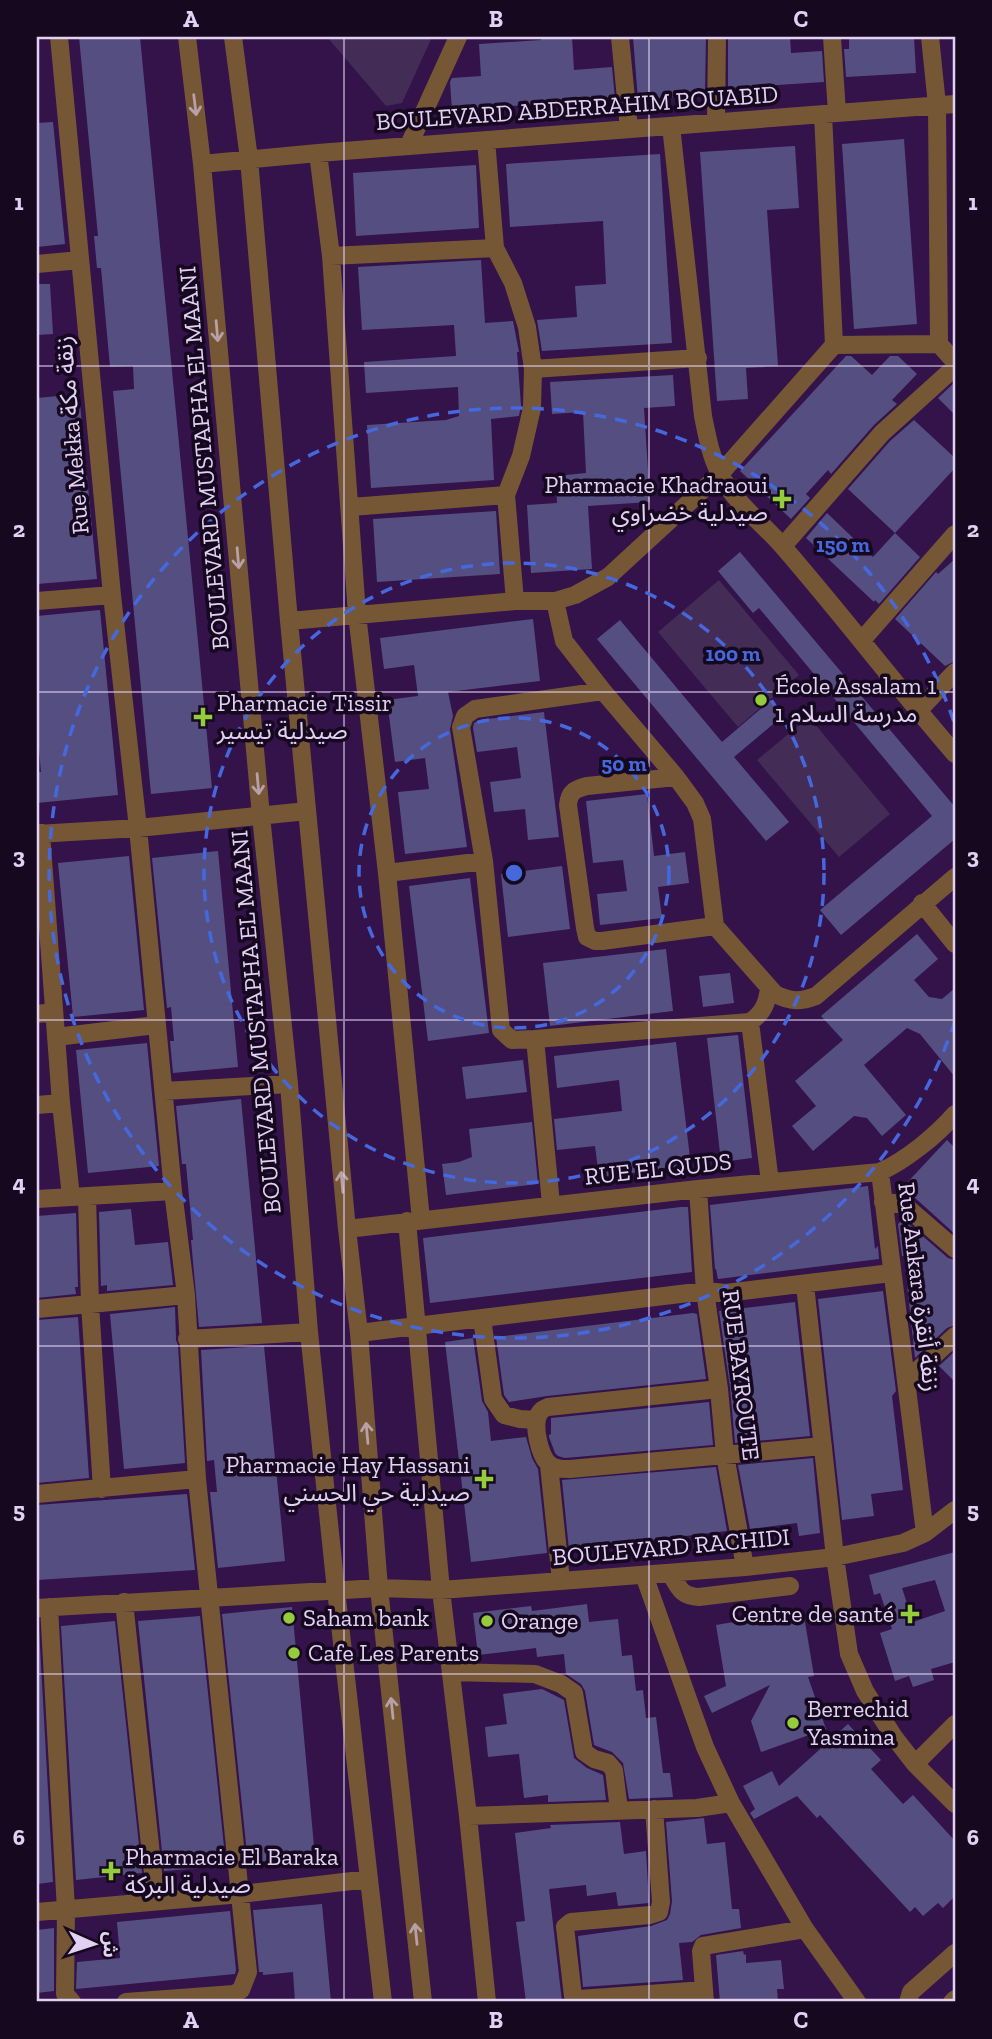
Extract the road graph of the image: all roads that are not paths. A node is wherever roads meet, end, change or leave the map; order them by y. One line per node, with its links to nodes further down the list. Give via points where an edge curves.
1 (59, 37): 21 (street, Rue Mekka زنقة مكة)
2 (187, 37): 18 (street, BOULEVARD MUSTAPHA EL MAANI, one-way to 18)
3 (233, 37): 17 (street)
4 (457, 37): 15 (street)
5 (620, 37): 13 (street)
6 (717, 37): 11 (street)
7 (832, 37): 10 (street)
8 (930, 37): 9 (street)
9 (946, 104): 10 (street, BOULEVARD ABDERRAHIM BOUABID); 23 (street)
10 (830, 113): 11 (street, BOULEVARD ABDERRAHIM BOUABID); 24 (street)
11 (716, 122): 12 (street, BOULEVARD ABDERRAHIM BOUABID)
12 (671, 126): 13 (street, BOULEVARD ABDERRAHIM BOUABID); 25 (street)
13 (629, 129): 14 (street, BOULEVARD ABDERRAHIM BOUABID)
14 (486, 140): 15 (street, BOULEVARD ABDERRAHIM BOUABID); 19 (street)
15 (409, 145): 16 (street, BOULEVARD ABDERRAHIM BOUABID)
16 (318, 153): 17 (street, BOULEVARD ABDERRAHIM BOUABID); 20 (street)
17 (250, 159): 18 (street, BOULEVARD ABDERRAHIM BOUABID); 39 (street)
18 (202, 163): 47 (street, BOULEVARD MUSTAPHA EL MAANI, one-way to 47)
19 (495, 248): 20 (street); 28 (street, via 513,283 527,327)
20 (331, 256): 31 (street)
21 (80, 260): 22 (street); 34 (street, Rue Mekka زنقة مكة)
22 (37, 264)
23 (939, 344): 24 (street); 26 (street)
24 (834, 345): 29 (street)
25 (698, 358): 28 (street); 29 (street, via 703,416)
26 (955, 362)
27 (955, 368): 33 (street, via 882,433)
28 (533, 369): 30 (street, via 532,408)
29 (720, 474): 33 (street); 37 (street, via 608,577)
30 (506, 495): 31 (street); 36 (street)
31 (351, 507): 38 (street)
32 (955, 534): 40 (street)
33 (783, 546): 40 (street)
34 (112, 595): 35 (street); 48 (street, Rue Mekka زنقة مكة)
35 (37, 601)
36 (515, 601): 37 (street); 38 (street)
37 (555, 601): 42 (street, via 564,640)
38 (358, 614): 39 (street); 51 (street)
39 (289, 621): 46 (street)
40 (862, 640): 43 (street)
41 (955, 672): 43 (street)
42 (603, 691): 45 (street); 50 (street, via 484,707 465,716 461,727)
43 (918, 711): 44 (street)
44 (955, 754)
45 (676, 777): 54 (street, via 702,819); 54 (street, via 576,788 569,796 587,937 602,941)
46 (307, 811): 47 (street); 76 (street, one-way to 46)
47 (261, 816): 48 (street); 62 (street, BOULEVARD MUSTAPHA EL MAANI)
48 (138, 828): 49 (street); 59 (street, Rue Mekka زنقة مكة)
49 (39, 833): 57 (street)
50 (484, 861): 51 (street); 61 (street, via 500,1030 512,1040)
51 (387, 873): 75 (street)
52 (955, 877): 53 (street)
53 (922, 903): 55 (street); 56 (street, via 816,996 800,1002 787,1000)
54 (715, 926): 56 (street)
55 (955, 944)
56 (769, 988): 58 (street, via 764,1009)
57 (46, 1013): 60 (street)
58 (750, 1023): 61 (street); 68 (street)
59 (156, 1026): 60 (street); 63 (street, Rue Mekka زنقة مكة)
60 (56, 1037): 64 (street)
61 (535, 1039): 74 (street)
62 (289, 1084): 63 (street); 86 (street, BOULEVARD MUSTAPHA EL MAANI)
63 (164, 1091): 70 (street, Rue Mekka زنقة مكة)
64 (61, 1103): 65 (street); 71 (street)
65 (37, 1105)
66 (952, 1123): 67 (street, RUE EL QUDS, via 898,1164)
67 (880, 1172): 68 (street, RUE EL QUDS); 73 (street, Rue Ankara زنقة أنقرة)
68 (770, 1182): 69 (street, RUE EL QUDS)
69 (698, 1189): 74 (street, RUE EL QUDS); 80 (street, RUE BAYROUTE)
70 (173, 1191): 71 (street); 81 (street, Rue Mekka زنقة مكة)
71 (79, 1197): 72 (street); 82 (street)
72 (37, 1199)
73 (883, 1202): 77 (street, via 902,1204); 78 (street, Rue Ankara زنقة أنقرة)
74 (551, 1204): 75 (street, RUE EL QUDS)
75 (414, 1221): 76 (street, RUE EL QUDS); 85 (street)
76 (347, 1229): 87 (street)
77 (955, 1248)
78 (891, 1273): 79 (street); 90 (street, Rue Ankara زنقة أنقرة)
79 (805, 1284): 80 (street); 93 (street)
80 (705, 1291): 84 (street); 91 (street, RUE BAYROUTE)
81 (186, 1295): 82 (street); 89 (street, Rue Mekka زنقة مكة)
82 (90, 1304): 83 (street); 97 (street)
83 (37, 1309)
84 (482, 1318): 85 (street); 92 (street, via 493,1399 504,1415)
85 (417, 1326): 87 (street); 109 (street)
86 (309, 1332): 89 (street); 108 (street, BOULEVARD MUSTAPHA EL MAANI)
87 (359, 1333): 107 (street, one-way to 87)
88 (955, 1336): 90 (street)
89 (187, 1339): 96 (street, Rue Mekka زنقة مكة)
90 (906, 1381): 100 (street, Rue Ankara زنقة أنقرة)
91 (719, 1389): 92 (street, via 548,1407); 94 (street, RUE BAYROUTE)
92 (536, 1420): 95 (street)
93 (823, 1446): 94 (street); 101 (street)
94 (725, 1455): 95 (street, via 570,1469); 102 (street, RUE BAYROUTE)
95 (549, 1465): 105 (street)
96 (198, 1479): 97 (street); 110 (street, Rue Mekka زنقة مكة)
97 (102, 1489): 98 (street)
98 (37, 1494)
99 (955, 1510): 100 (street, BOULEVARD RACHIDI)
100 (925, 1533): 101 (street, BOULEVARD RACHIDI, via 903,1543)
101 (835, 1557): 102 (street, BOULEVARD RACHIDI); 115 (street, via 853,1665 876,1709)
102 (746, 1567): 103 (street, BOULEVARD RACHIDI)
103 (670, 1573): 104 (street, BOULEVARD RACHIDI); 106 (street, via 689,1597)
104 (644, 1575): 105 (street, BOULEVARD RACHIDI); 116 (street, via 705,1746)
105 (561, 1581): 109 (street, BOULEVARD RACHIDI)
106 (790, 1586)
107 (379, 1588): 108 (street, BOULEVARD RACHIDI); 109 (street, BOULEVARD RACHIDI); 133 (street, one-way to 107)
108 (336, 1590): 110 (street, BOULEVARD RACHIDI); 121 (street, BOULEVARD MUSTAPHA EL MAANI)
109 (441, 1590): 113 (street)
110 (209, 1598): 111 (street, BOULEVARD RACHIDI); 122 (street, Rue Mekka زنقة مكة)
111 (124, 1602): 112 (street, BOULEVARD RACHIDI); 123 (street)
112 (43, 1607): 124 (street)
113 (451, 1672): 119 (street, via 535,1674 574,1693 584,1752 614,1770); 120 (street)
114 (955, 1724): 115 (street)
115 (915, 1764): 117 (street)
116 (731, 1803): 118 (street); 126 (street)
117 (955, 1804)
118 (654, 1809): 119 (street); 128 (street, via 659,1913 567,1924 572,1996)
119 (620, 1810): 120 (street)
120 (468, 1816): 134 (street)
121 (369, 1879): 122 (street); 132 (street, BOULEVARD MUSTAPHA EL MAANI)
122 (241, 1894): 123 (street); 129 (street, Rue Mekka زنقة مكة, via 245,1983 234,1994)
123 (156, 1901): 124 (street)
124 (66, 1910): 125 (street); 130 (street, via 65,1994)
125 (37, 1912)
126 (805, 1929): 128 (street, via 703,1946); 135 (street)
127 (955, 1953): 136 (street, via 911,1992)
128 (705, 1996)
129 (181, 2000): 131 (street)
130 (72, 2002)
131 (126, 2002)
132 (383, 2002)
133 (423, 2002)
134 (487, 2002)
135 (857, 2002)
136 (908, 2002)

